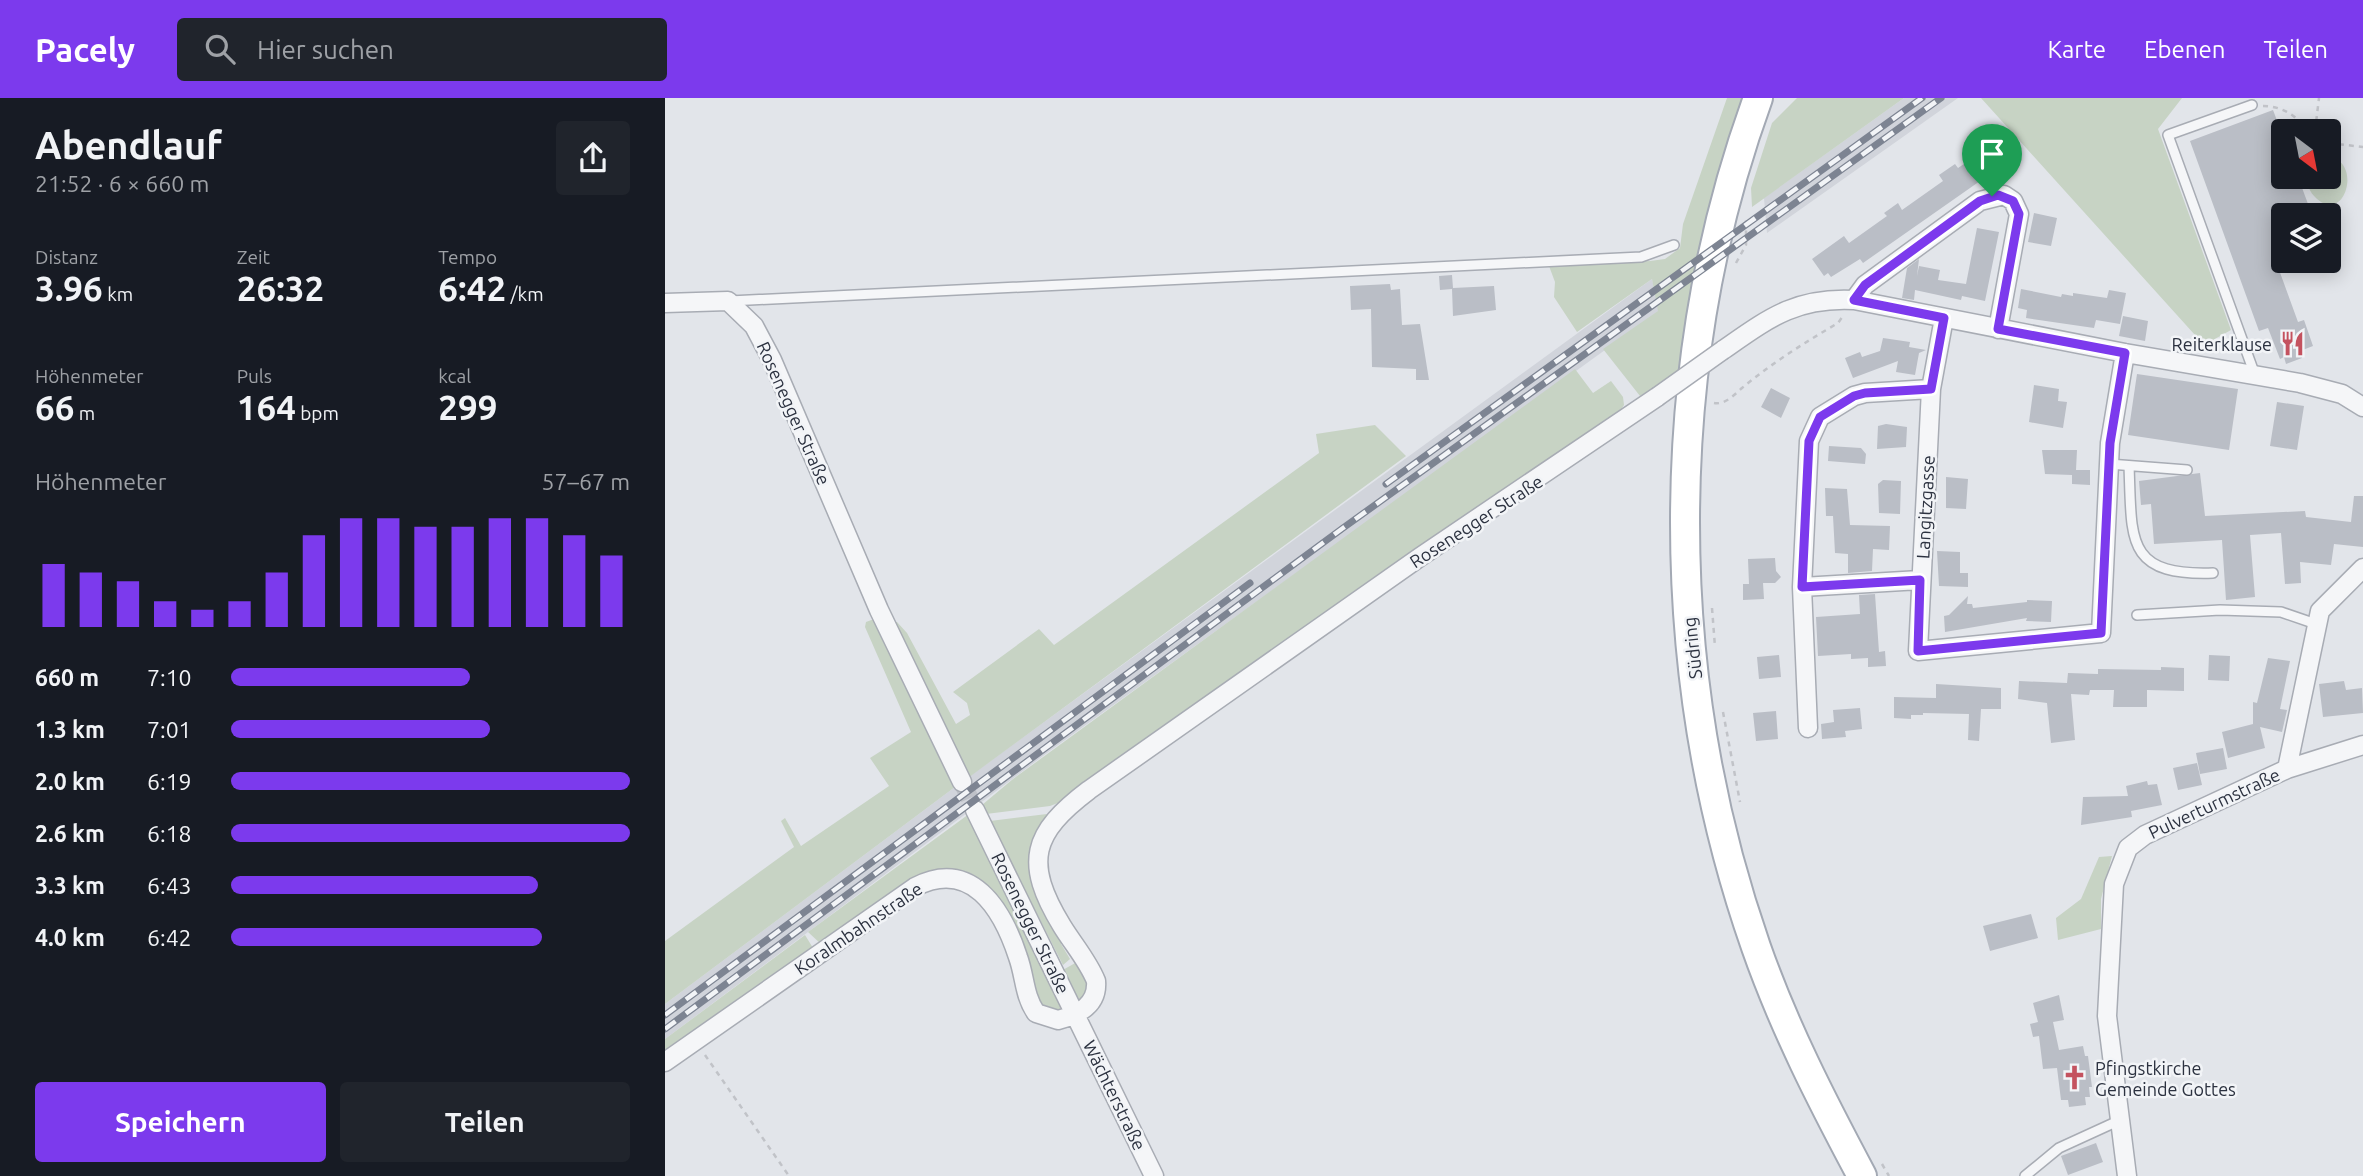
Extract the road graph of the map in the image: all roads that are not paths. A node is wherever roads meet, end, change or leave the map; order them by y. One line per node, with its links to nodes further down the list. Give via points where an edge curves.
1 (1758, 98): 30 (main road, Südring, via 1721,222 1693,387 1686,511 1692,651 1710,773 1745,913 1813,1086)
2 (2252, 105): 10 (lane, via 2168,135)
3 (1674, 245): 5 (lane, via 1641,257)
4 (1854, 300): 7 (street, Rosenegger Straße); 8 (street, via 1865,285 1980,201 2004,195 2019,214); 27 (street, Rosenegger Straße, bridge, via 1818,300 1788,308 1398,572 1056,817 1040,844 1040,874 1054,912 1093,974 1096,988 1092,1002)
5 (728, 301): 6 (street); 25 (street, Rosenegger Straße, via 754,326 772,360 879,610)
6 (665, 303)
7 (1944, 318): 8 (street, Rosenegger Straße); 11 (street, Langitzgasse)
8 (1998, 329): 9 (street, Rosenegger Straße)
9 (2125, 353): 10 (street, Rosenegger Straße); 13 (street, Langitzgasse)
10 (2256, 376): 12 (street, Rosenegger Straße, via 2342,394)
11 (1931, 389): 18 (street, Langitzgasse); 19 (street, via 1865,393 1820,417 1809,441)
12 (2363, 407)
13 (2109, 464): 14 (lane); 18 (street, Langitzgasse, via 2101,633 1918,651)
14 (2129, 466): 15 (lane); 17 (lane, via 2136,541 2145,557 2172,573)
15 (2187, 470)
16 (2363, 568): 21 (street, Pulverturmstraße, via 2320,611)
17 (2213, 573)
18 (1920, 580): 19 (street)
19 (1802, 587): 22 (street)
20 (2137, 615): 21 (lane, via 2281,612)
21 (2316, 624): 24 (street, Pulverturmstraße)
22 (1808, 727)
23 (2363, 745): 24 (street)
24 (2287, 769): 29 (street, Pulverturmstraße, via 2145,835 2128,848 2114,884 2107,1016)
25 (962, 782)
26 (975, 810): 27 (street, Rosenegger Straße)
27 (1075, 1014): 28 (street, Koralmbahnstraße, via 1058,1020 1037,1013 1016,950 989,901 969,883 945,877 915,887); 31 (street, Wächterstraße)
28 (665, 1062)
29 (2118, 1121): 32 (lane, via 2059,1147); 33 (street, Pulverturmstraße)
30 (1869, 1165)
31 (1154, 1176)
32 (2025, 1176)
33 (2127, 1176)

